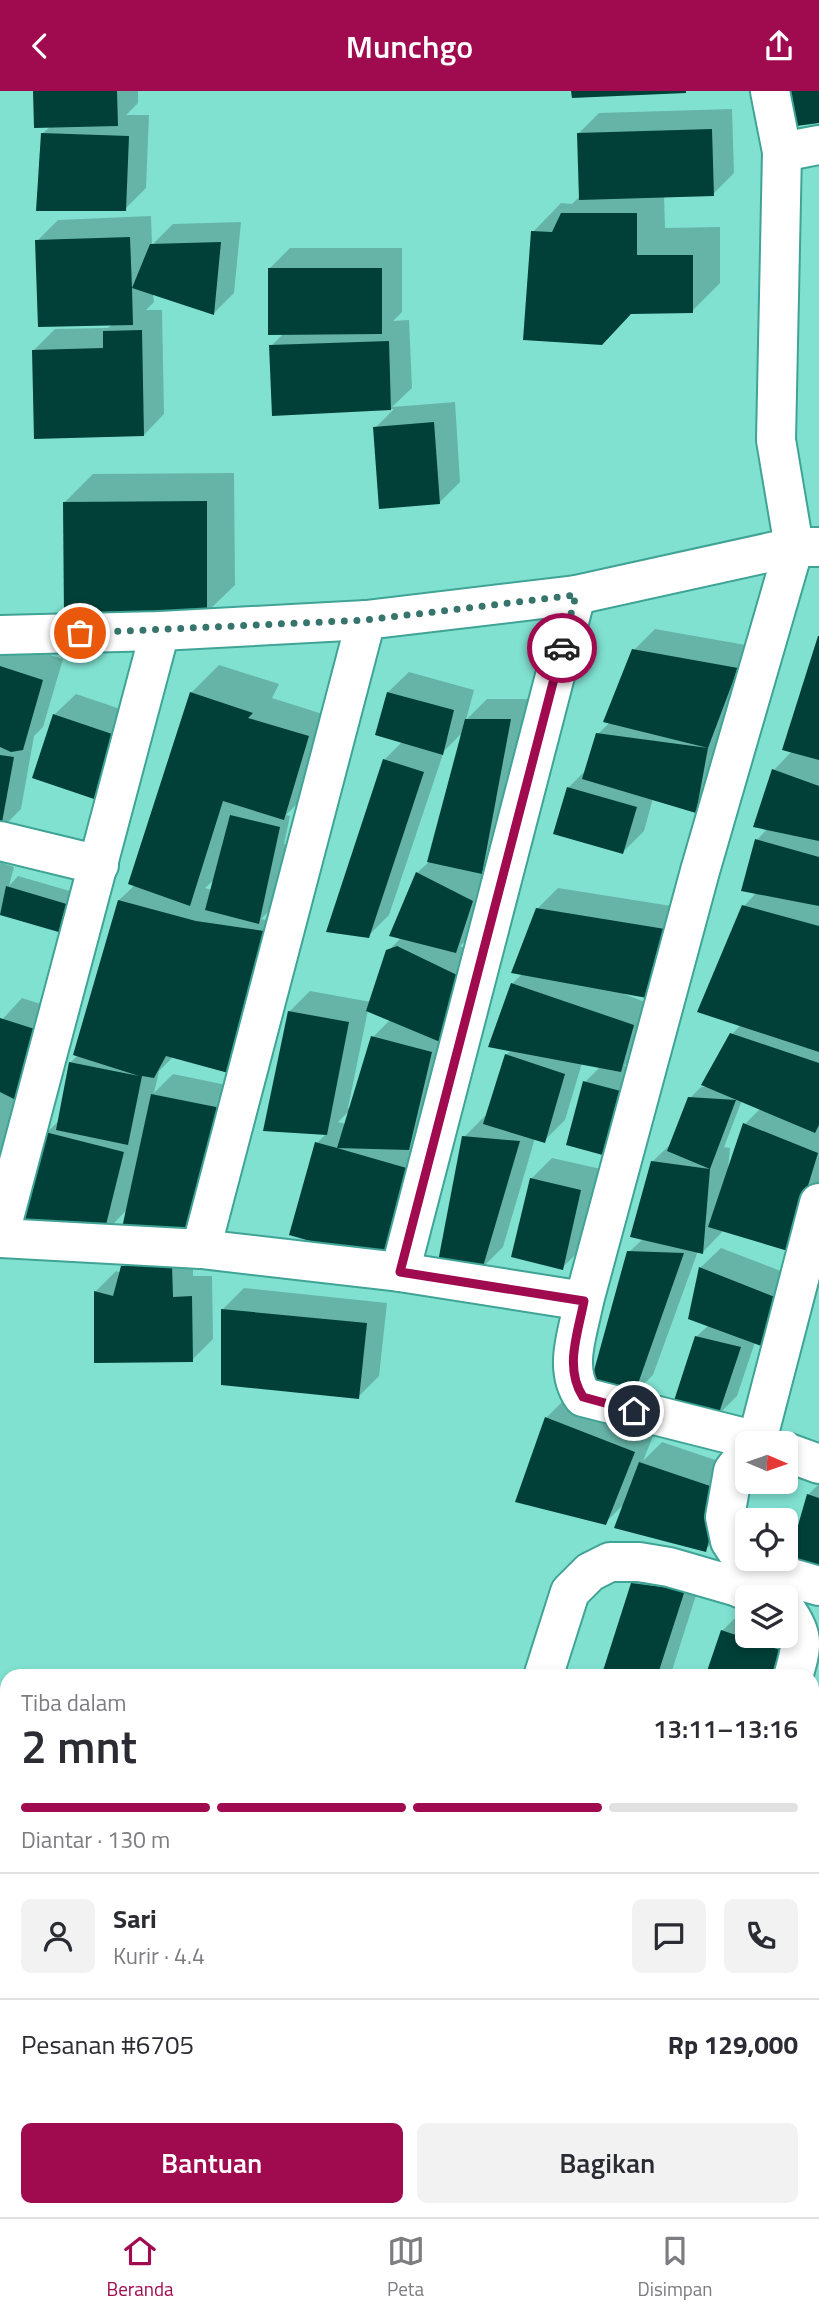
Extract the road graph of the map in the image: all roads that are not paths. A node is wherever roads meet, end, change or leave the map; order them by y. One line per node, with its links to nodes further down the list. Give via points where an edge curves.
1 (770, 91): 3 (street)
2 (819, 145): 3 (street)
3 (782, 152): 4 (street, via 776,440)
4 (806, 547): 5 (street); 15 (street, via 700,871)
5 (576, 595): 6 (street); 14 (street)
6 (366, 620): 7 (street); 13 (street)
7 (160, 631): 8 (street); 10 (street)
8 (0, 635)
9 (0, 841): 10 (street)
10 (99, 865): 12 (street)
11 (819, 1203): 16 (street)
12 (0, 1235): 13 (street)
13 (201, 1249): 14 (street)
14 (400, 1272): 15 (street)
15 (584, 1301): 17 (street, via 572,1365 574,1385 583,1397)
16 (766, 1431)
17 (735, 1439)
18 (798, 1458): 19 (street)
19 (819, 1464)
20 (735, 1469): 21 (street, via 724,1517)
21 (748, 1583): 22 (street); 24 (street, via 639,1562 610,1562 590,1572 570,1593)
22 (819, 1586)
23 (798, 1627): 25 (street, via 800,1653)
24 (546, 1669)
25 (795, 1669)

